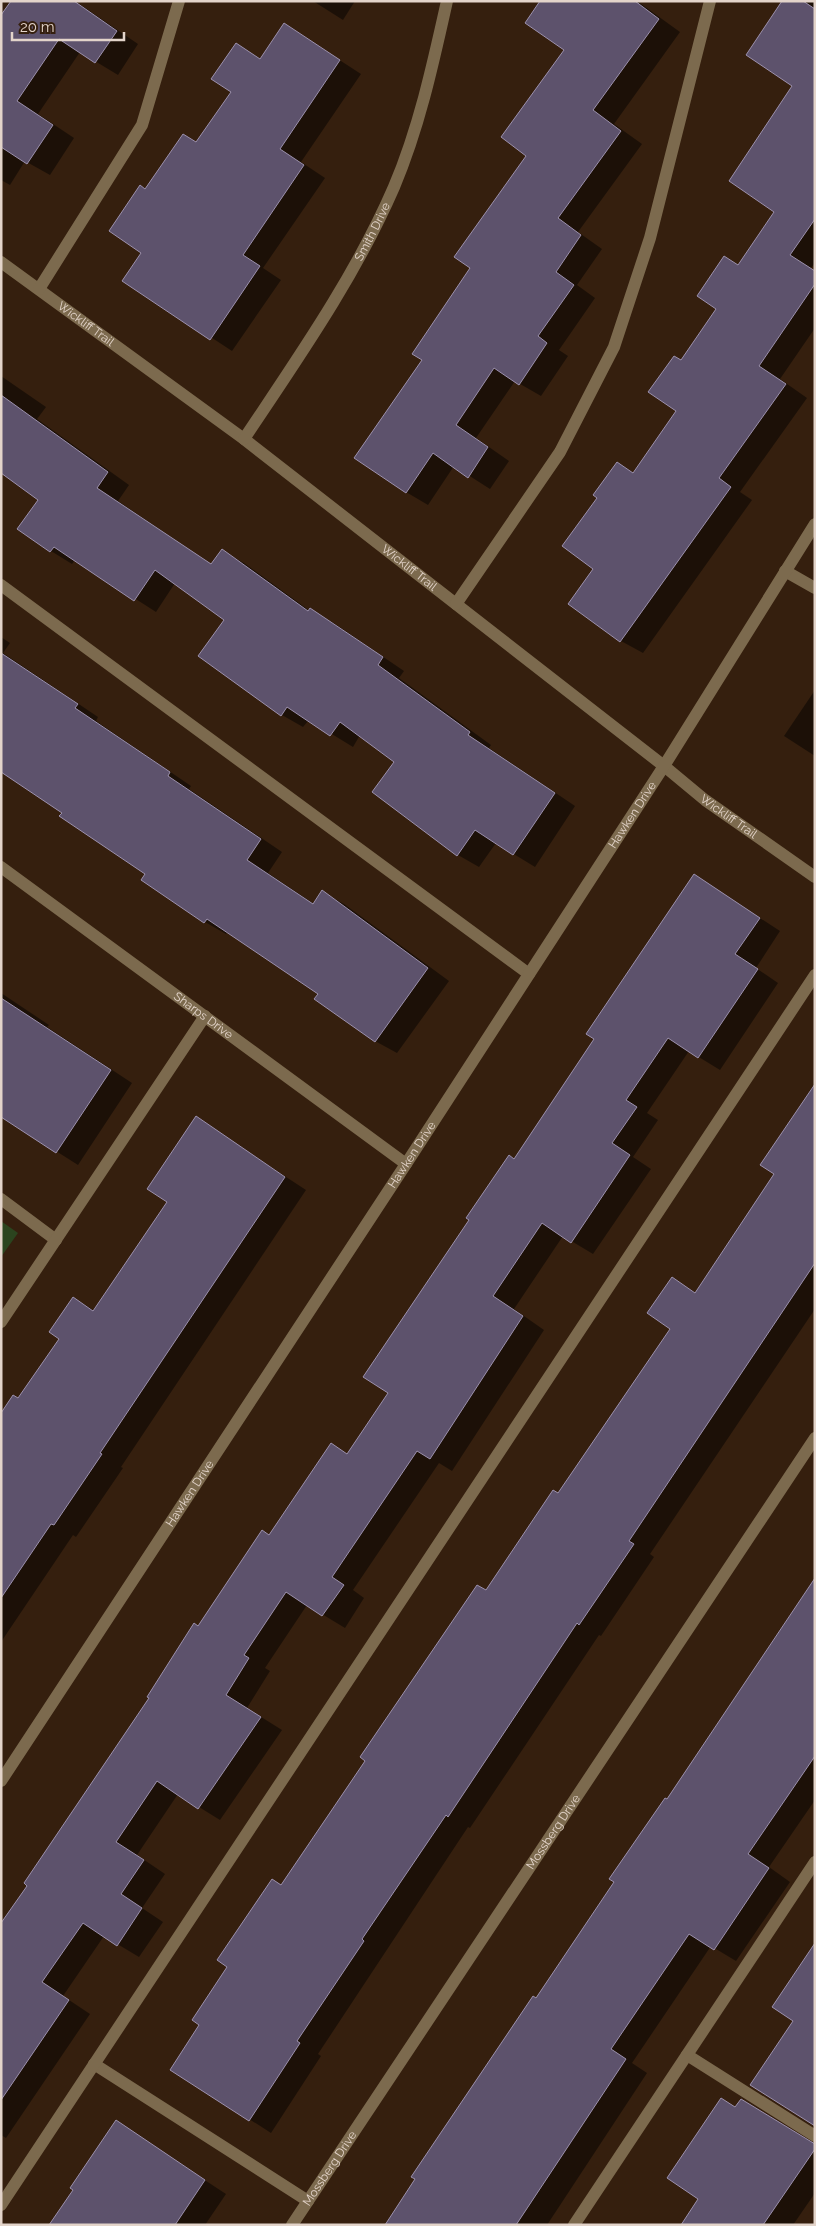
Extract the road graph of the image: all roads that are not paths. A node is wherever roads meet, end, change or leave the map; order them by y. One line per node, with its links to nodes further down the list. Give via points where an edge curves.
1 (179, 1): 5 (street, via 142,125)
2 (448, 1): 6 (street, Smith Drive, via 412,137 394,188 362,253)
3 (710, 1): 11 (street, via 650,238 614,347 560,452)
4 (1, 262): 5 (street, Wickliff Trail)
5 (39, 290): 6 (street, Wickliff Trail)
6 (244, 439): 11 (street, Wickliff Trail)
7 (815, 524): 8 (street, Hawken Drive)
8 (785, 571): 10 (street); 12 (street, Hawken Drive)
9 (1, 585): 15 (street)
10 (815, 588)
11 (456, 604): 12 (street, Wickliff Trail)
12 (664, 766): 14 (street, Wickliff Trail, via 705,800); 15 (street, Hawken Drive)
13 (1, 866): 17 (street, Sharps Drive)
14 (815, 877)
15 (529, 974): 18 (street, Hawken Drive)
16 (815, 975): 26 (street)
17 (204, 1016): 18 (street, Sharps Drive); 20 (street)
18 (406, 1164): 23 (street, Hawken Drive)
19 (1, 1199): 20 (street)
20 (56, 1240): 21 (street)
21 (1, 1322)
22 (815, 1438): 28 (street, Mossberg Drive)
23 (1, 1781)
24 (815, 1862): 25 (street)
25 (687, 2055): 27 (street); 31 (street)
26 (94, 2064): 28 (street); 29 (street)
27 (815, 2136)
28 (308, 2201): 30 (street, Mossberg Drive)
29 (1, 2205)
30 (292, 2225)
31 (574, 2225)

